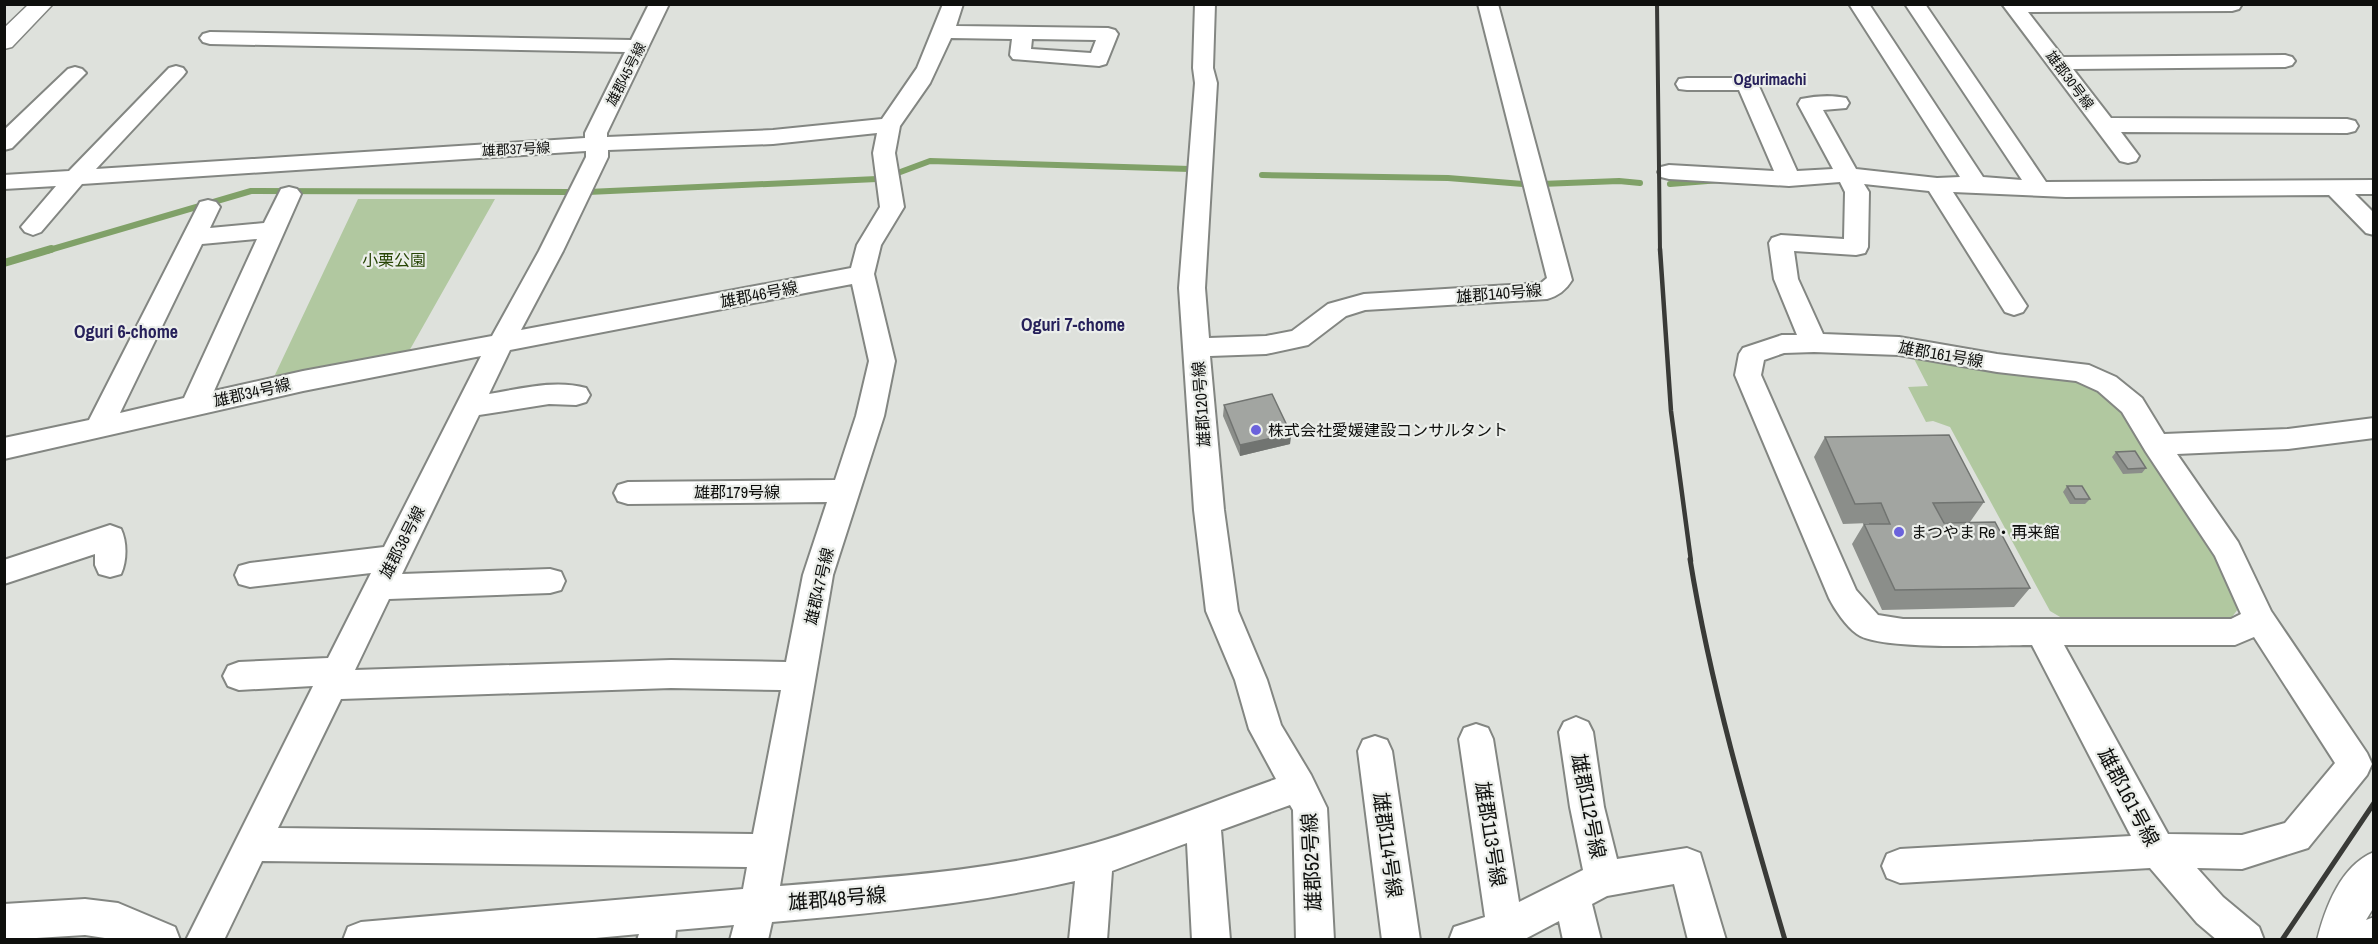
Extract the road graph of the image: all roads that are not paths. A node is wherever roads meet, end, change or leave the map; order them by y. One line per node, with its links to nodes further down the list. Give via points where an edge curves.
1 (42, 4): 13 (main road)
2 (659, 4): 14 (street, 雄郡45号線)
3 (953, 4): 10 (street)
4 (1205, 4): 47 (street, 雄郡120号線, via 1206,83 1192,288)
5 (1488, 4): 47 (street, 雄郡140号線, via 1560,280 1547,291 1364,302 1337,310 1299,339 1266,345)
6 (1859, 4): 32 (street)
7 (1915, 4): 35 (street)
8 (2012, 5): 9 (street); 16 (street, 雄郡30号線)
9 (2232, 5)
10 (945, 32): 11 (street); 22 (street, via 925,74)
11 (1023, 33)
12 (210, 38): 14 (street)
13 (4, 42)
14 (640, 46): 25 (street, 雄郡45号線, via 596,133)
15 (2285, 61): 16 (street)
16 (2059, 63): 21 (street, 雄郡30号線)
17 (176, 72): 29 (street)
18 (75, 74): 24 (street)
19 (1687, 84): 30 (street, via 1747,84)
20 (1838, 103): 28 (street, via 1809,104)
21 (2104, 124): 23 (street); 26 (street, 雄郡30号線)
22 (889, 125): 25 (street, 雄郡37号線, via 773,137); 43 (street, via 884,153 892,207 869,245)
23 (2347, 126)
24 (4, 143)
25 (597, 144): 29 (street, 雄郡37号線); 45 (street, 雄郡38号線, via 597,157)
26 (2128, 156)
27 (1669, 172): 30 (street)
28 (1848, 175): 30 (street); 33 (street); 46 (street, via 1857,192 1856,247 1781,243 1786,279)
29 (76, 177): 31 (street, 雄郡37号線); 39 (street)
30 (1789, 179)
31 (4, 182)
32 (1976, 184): 33 (street); 35 (street)
33 (1937, 185): 44 (street)
34 (2373, 187): 36 (street)
35 (2039, 188): 36 (street)
36 (2336, 188): 40 (street)
37 (289, 194): 41 (street)
38 (208, 207): 42 (street)
39 (33, 227)
40 (2373, 228)
41 (273, 230): 42 (street); 49 (street)
42 (193, 237): 51 (street)
43 (862, 274): 45 (street, 雄郡46号線); 55 (street, 雄郡47号線, via 882,361 870,416)
44 (2014, 306)
45 (501, 343): 49 (street, 雄郡34号線); 50 (street, 雄郡38号線)
46 (1814, 343): 53 (street, 雄郡161号線, via 1899,346 1996,363 2080,372 2107,384 2132,405); 64 (street, 雄郡161号線, via 1782,344 1752,354 1749,375 1844,598 1869,626 1903,632)
47 (1198, 347): 71 (street, 雄郡120号線, via 1209,510 1222,611 1251,680 1266,729)
48 (576, 394): 50 (street, via 549,394)
49 (194, 406): 51 (street, 雄郡34号線)
50 (469, 407): 57 (street, 雄郡38号線)
51 (99, 427): 54 (street, 雄郡34号線)
52 (2373, 428): 53 (street, via 2288,439)
53 (2156, 445): 63 (street, 雄郡161号線, via 2227,549)
54 (4, 449)
55 (846, 491): 56 (street, 雄郡179号線); 66 (street, 雄郡47号線, via 818,575)
56 (628, 493)
57 (393, 558): 60 (street); 62 (street, 雄郡38号線)
58 (110, 564): 59 (street, via 110,537)
59 (4, 572)
60 (250, 575)
61 (550, 581): 62 (street)
62 (379, 587): 67 (street, 雄郡38号線)
63 (2259, 619): 64 (street, 雄郡161号線, via 2235,632); 75 (street, via 2355,764 2296,836 2242,852)
64 (2044, 631): 75 (street, 雄郡161号線, via 2049,649)
65 (239, 676): 67 (street)
66 (800, 676): 67 (street); 74 (street, 雄郡47号線)
67 (334, 678): 73 (street, 雄郡38号線)
68 (1576, 732): 79 (street, 雄郡112号線)
69 (1476, 739): 84 (street, 雄郡113号線)
70 (1376, 751): 93 (street, 雄郡114号線)
71 (1299, 786): 72 (street, 雄郡48号線); 92 (street, 雄郡52号線, via 1310,808)
72 (1203, 822): 76 (street, 雄郡48号線); 91 (street)
73 (251, 844): 74 (street); 87 (street, 雄郡38号線)
74 (768, 851): 81 (street, 雄郡47号線)
75 (2158, 851): 77 (street); 97 (street, 雄郡161号線, via 2210,910)
76 (1095, 860): 81 (street, 雄郡48号線, via 1008,879 923,891); 90 (street)
77 (1900, 866)
78 (2373, 872): 85 (main road, via 2364,882)
79 (1603, 879): 80 (street); 96 (street, via 1687,865)
80 (1571, 894): 84 (street); 95 (street)
81 (758, 905): 82 (street, 雄郡48号線); 89 (street, 雄郡47号線)
82 (658, 926): 88 (street, 雄郡48号線)
83 (9, 928): 86 (street, via 85,917 118,921)
84 (1505, 929): 94 (street)
85 (2353, 937)
86 (162, 939)
87 (204, 939)
88 (362, 939)
89 (749, 939)
90 (1088, 939)
91 (1211, 939)
92 (1315, 939)
93 (1401, 939)
94 (1467, 939)
95 (1582, 939)
96 (1707, 939)
97 (2246, 939)

